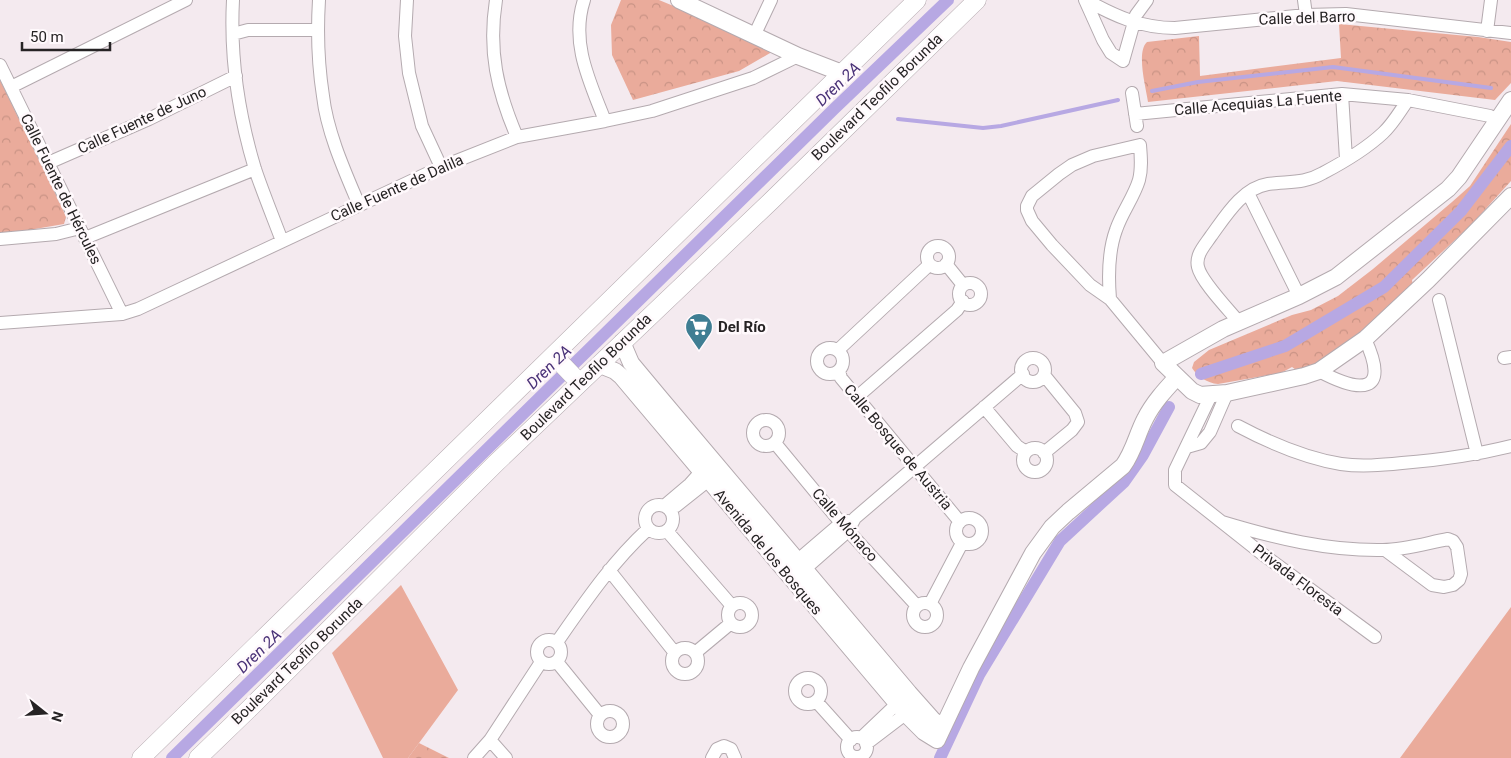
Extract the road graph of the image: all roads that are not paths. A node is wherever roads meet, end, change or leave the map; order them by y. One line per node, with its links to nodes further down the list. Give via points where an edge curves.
1 (186, 0): 26 (street)
2 (234, 0): 20 (street)
3 (319, 0): 17 (street)
4 (407, 0): 36 (street, via 405,36 409,73 422,126)
5 (496, 0): 33 (street, via 493,54 497,82)
6 (584, 0): 32 (street, via 578,36 583,64)
7 (679, 0): 21 (street)
8 (771, 0): 21 (street)
9 (917, 0): 24 (main road)
10 (977, 0): 55 (main road, Boulevard Teofilo Borunda)
11 (1085, 0): 16 (street, Calle del Barro); 16 (street, via 1110,53 1123,61)
12 (1147, 0): 16 (street)
13 (1304, 0): 15 (street)
14 (1491, 0): 18 (street)
15 (1306, 15): 16 (street, Calle del Barro, via 1175,28); 18 (street, Calle del Barro, via 1346,14)
16 (1133, 23)
17 (317, 30): 20 (street, via 248,30); 40 (street, via 323,97 336,145)
18 (1487, 31): 19 (street, Calle del Barro)
19 (1511, 33)
20 (233, 34): 25 (street)
21 (754, 36): 22 (street)
22 (798, 56): 24 (street); 32 (street, Calle Fuente de Dalila, via 753,78 706,94)
23 (0, 65): 26 (street, Calle Fuente de Hércules)
24 (842, 73): 57 (main road, via 621,288)
25 (236, 76): 35 (street, Calle Fuente de Juno); 37 (street)
26 (11, 88): 35 (street, Calle Fuente de Hércules)
27 (1132, 93): 28 (street, Calle Acequias La Fuente, via 1136,120)
28 (1342, 94): 29 (street, Calle Acequias La Fuente); 34 (street)
29 (1408, 100): 31 (street, Calle Acequias La Fuente); 34 (street, via 1382,134)
30 (1511, 100): 31 (street)
31 (1498, 119): 47 (street, via 1448,189 1336,276)
32 (606, 121): 33 (street, Calle Fuente de Dalila)
33 (517, 137): 36 (street, Calle Fuente de Dalila)
34 (1346, 159): 38 (street, via 1307,181 1266,184)
35 (48, 163): 41 (street, Calle Fuente de Hércules)
36 (441, 167): 40 (street, Calle Fuente de Dalila)
37 (256, 169): 41 (street); 43 (street)
38 (1248, 194): 47 (street); 53 (street, via 1220,223 1197,261 1200,272)
39 (1511, 196): 54 (street)
40 (359, 205): 43 (street, Calle Fuente de Dalila)
41 (82, 233): 42 (street); 51 (street, Calle Fuente de Hércules)
42 (0, 239)
43 (282, 241): 51 (street, Calle Fuente de Dalila, via 155,302)
44 (946, 264): 45 (street, via 938,269); 45 (street, via 949,258 947,251 937,246 928,251); 46 (street)
45 (929, 265): 56 (street)
46 (964, 285): 50 (street, via 960,295); 50 (street, via 973,284 981,294 976,303)
47 (1299, 296): 53 (street)
48 (1110, 299): 48 (street, via 1090,285 1052,245 1028,215 1027,206 1032,196 1072,165 1092,156 1140,145 1139,178 1116,229 1112,247 1108,272); 58 (street)
49 (1440, 300): 74 (street)
50 (963, 302): 67 (street)
51 (122, 314): 52 (street, Calle Fuente de Dalila)
52 (1, 321)
53 (1238, 321): 58 (street)
54 (1365, 338): 60 (street); 60 (street, via 1375,372 1370,383 1356,386)
55 (622, 342): 59 (main road, Boulevard Teofilo Borunda); 75 (street, Avenida de los Bosques, via 630,363)
56 (838, 350): 61 (street, via 843,362); 61 (street, via 826,348 817,361 824,372 832,374)
57 (557, 359): 65 (main road); 107 (main road)
58 (1163, 363): 64 (street)
59 (600, 364): 65 (main road, Boulevard Teofilo Borunda); 77 (street, Avenida de los Bosques, via 621,376)
60 (1319, 370): 66 (street)
61 (839, 371): 67 (street, Calle Bosque de Austria)
62 (1023, 374): 63 (street, via 1033,382); 63 (street, via 1023,363 1036,358 1043,362); 68 (street)
63 (1044, 375): 73 (street, via 1075,413 1078,422)
64 (1177, 377): 66 (street, via 1192,392); 103 (street, via 1152,406 1124,466 1068,512 1033,553 971,668)
65 (576, 380): 108 (main road, Boulevard Teofilo Borunda)
66 (1219, 394): 80 (street, Privada Floresta, via 1190,435 1175,470 1175,485)
67 (857, 397): 76 (street, Calle Bosque de Austria)
68 (984, 407): 72 (street); 76 (street)
69 (1238, 426): 74 (street, via 1295,452 1343,464 1380,465)
70 (775, 443): 81 (street, Calle Mónaco)
71 (1511, 446): 74 (street)
72 (1026, 452): 73 (street, via 1035,448); 73 (street, via 1025,468 1036,472 1046,465)
73 (1044, 453)
74 (1476, 454)
75 (717, 465): 77 (street); 86 (street, Avenida de los Bosques)
76 (914, 467): 79 (street, Calle Bosque de Austria); 81 (street)
77 (700, 479): 78 (street); 78 (street); 88 (street, Avenida de los Bosques)
78 (667, 508): 82 (street, via 655,506 647,511 644,520); 83 (street, via 673,521)
79 (960, 522): 84 (street, via 956,535); 84 (street, via 973,519 982,528 975,543)
80 (1222, 522): 85 (street, Privada Floresta, via 1324,547); 93 (street, Privada Floresta)
81 (844, 527): 86 (street); 91 (street, Calle Mónaco)
82 (648, 529): 83 (street, via 659,534); 87 (street)
83 (667, 531): 90 (street)
84 (962, 543): 89 (street)
85 (1385, 550): 85 (street, Privada Floresta, via 1448,539 1453,541 1458,547 1459,580 1444,587 1432,585)
86 (802, 564): 88 (street); 99 (street, Avenida de los Bosques)
87 (609, 570): 94 (street); 95 (street)
88 (789, 576): 101 (street, Avenida de los Bosques)
89 (930, 604): 91 (street); 91 (street, via 936,610 936,619 926,627 918,625 913,618)
90 (732, 606): 92 (street, via 728,613); 92 (street, via 740,603 748,606 752,618 743,627)
91 (917, 606)
92 (731, 623): 96 (street)
93 (1375, 636)
94 (557, 642): 97 (street, via 550,639 540,644 537,653); 98 (street, via 562,652)
95 (675, 652): 96 (street, via 685,649); 96 (street, via 673,665 682,674 691,673 697,666)
96 (695, 653)
97 (542, 662): 98 (street); 104 (street)
98 (557, 662): 102 (street)
99 (914, 698): 101 (street); 103 (street, Avenida de los Bosques, via 933,720)
100 (816, 701): 105 (street)
101 (901, 709): 103 (street, Avenida de los Bosques, via 924,732); 105 (street)
102 (600, 715)
103 (940, 734)
104 (490, 740): 109 (street); 110 (street)
105 (859, 741): 106 (street, via 848,749)
106 (853, 757)
107 (141, 758)
108 (198, 758)
109 (474, 758)
110 (506, 758)
111 (712, 758): 112 (street, via 717,749 724,746 731,748)
112 (735, 758)

